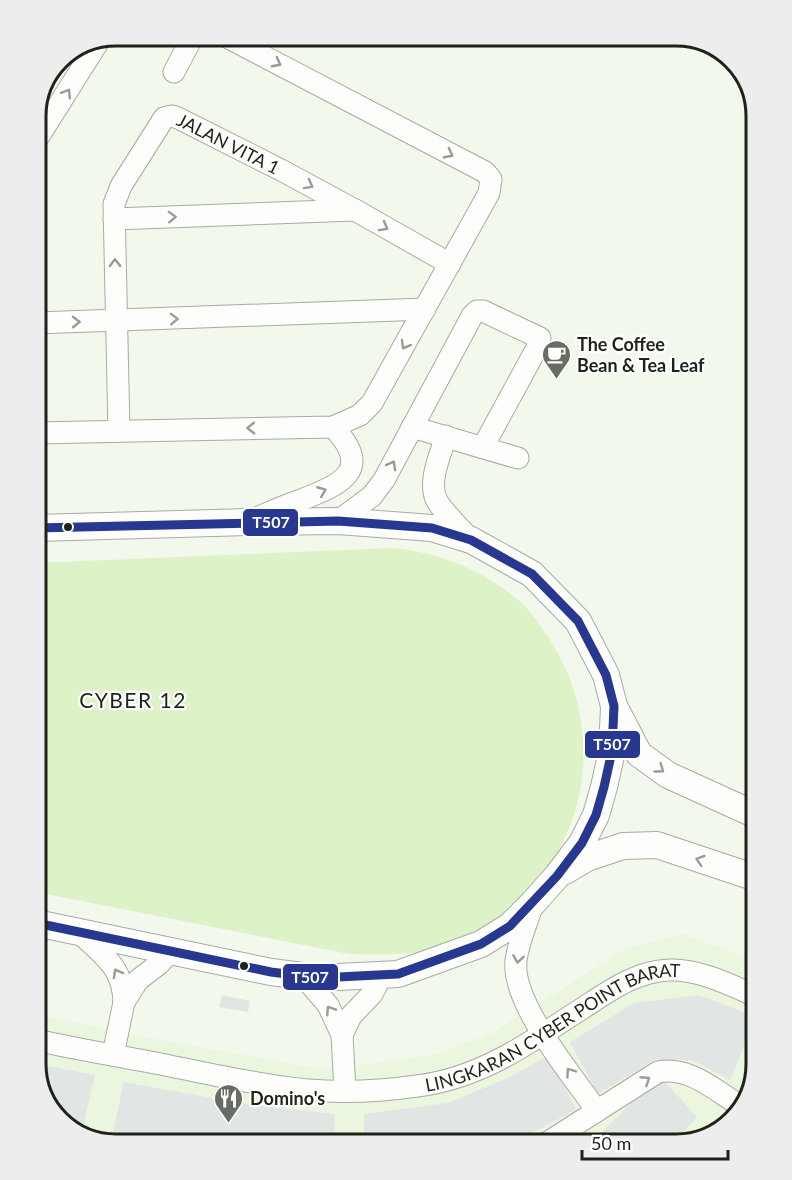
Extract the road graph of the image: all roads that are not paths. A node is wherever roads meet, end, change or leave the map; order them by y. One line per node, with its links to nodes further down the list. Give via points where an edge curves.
1 (188, 46): 4 (lane)
2 (245, 46): 8 (lane, one-way to 8, via 485,172 490,179 489,194)
3 (94, 51): 5 (lane, one-way to 3)
4 (174, 72)
5 (47, 124)
6 (355, 210): 7 (lane, one-way to 6); 7 (lane, JALAN VITA 1, one-way to 6, via 117,194 167,116 209,133); 8 (lane, one-way to 8)
7 (114, 219): 10 (lane, JALAN VITA 1, one-way to 7)
8 (450, 264): 9 (lane)
9 (425, 309): 10 (lane, one-way to 9); 12 (lane, one-way to 12, via 372,403 360,416)
10 (116, 322): 11 (lane, one-way to 10); 14 (lane, JALAN VITA 1)
11 (47, 323)
12 (333, 427): 14 (lane, one-way to 14); 20 (lane, one-way to 12, via 329,489 345,476 352,458 350,449)
13 (412, 428): 16 (lane); 17 (lane, via 472,316 483,311 540,338); 19 (lane, one-way to 13, via 372,496)
14 (119, 431): 15 (lane)
15 (47, 433)
16 (446, 436): 17 (lane); 22 (lane, via 434,492 437,501)
17 (483, 447): 18 (lane)
18 (519, 458)
19 (338, 521): 20 (main road); 22 (main road, via 432,528)
20 (249, 522): 21 (main road)
21 (47, 528)
22 (471, 540): 23 (main road, via 532,573 578,621 606,675)
23 (614, 706): 24 (main road, one-way to 24, via 639,754 668,775); 26 (main road, via 612,751 596,815 582,843)
24 (746, 810)
25 (746, 875): 26 (main road, one-way to 26, via 657,845 623,846 588,858)
26 (557, 876): 27 (main road)
27 (533, 903): 31 (main road, via 510,926 482,944 398,974); 35 (lane, one-way to 35, via 516,960 516,975 526,1006)
28 (46, 925): 29 (main road)
29 (79, 932): 30 (main road); 34 (lane, one-way to 29, via 118,973)
30 (170, 951): 32 (main road); 34 (lane, via 138,980)
31 (382, 975): 32 (main road); 36 (lane, via 372,994 351,1016)
32 (303, 976): 36 (lane, one-way to 32, via 328,1005)
33 (746, 992): 35 (lane, LINGKARAN CYBER POINT BARAT, via 690,972 652,972 626,981)
34 (124, 1002): 38 (lane)
35 (543, 1034): 39 (lane, LINGKARAN CYBER POINT BARAT, via 493,1063 451,1079 419,1086); 41 (lane, one-way to 35)
36 (342, 1035): 39 (lane)
37 (46, 1042): 38 (lane, LINGKARAN CYBER POINT BARAT)
38 (113, 1055): 39 (lane, LINGKARAN CYBER POINT BARAT, via 257,1083)
39 (345, 1091)
40 (734, 1102): 41 (lane, one-way to 40, via 648,1077 668,1070 689,1074)
41 (597, 1111): 42 (lane)
42 (563, 1134)

